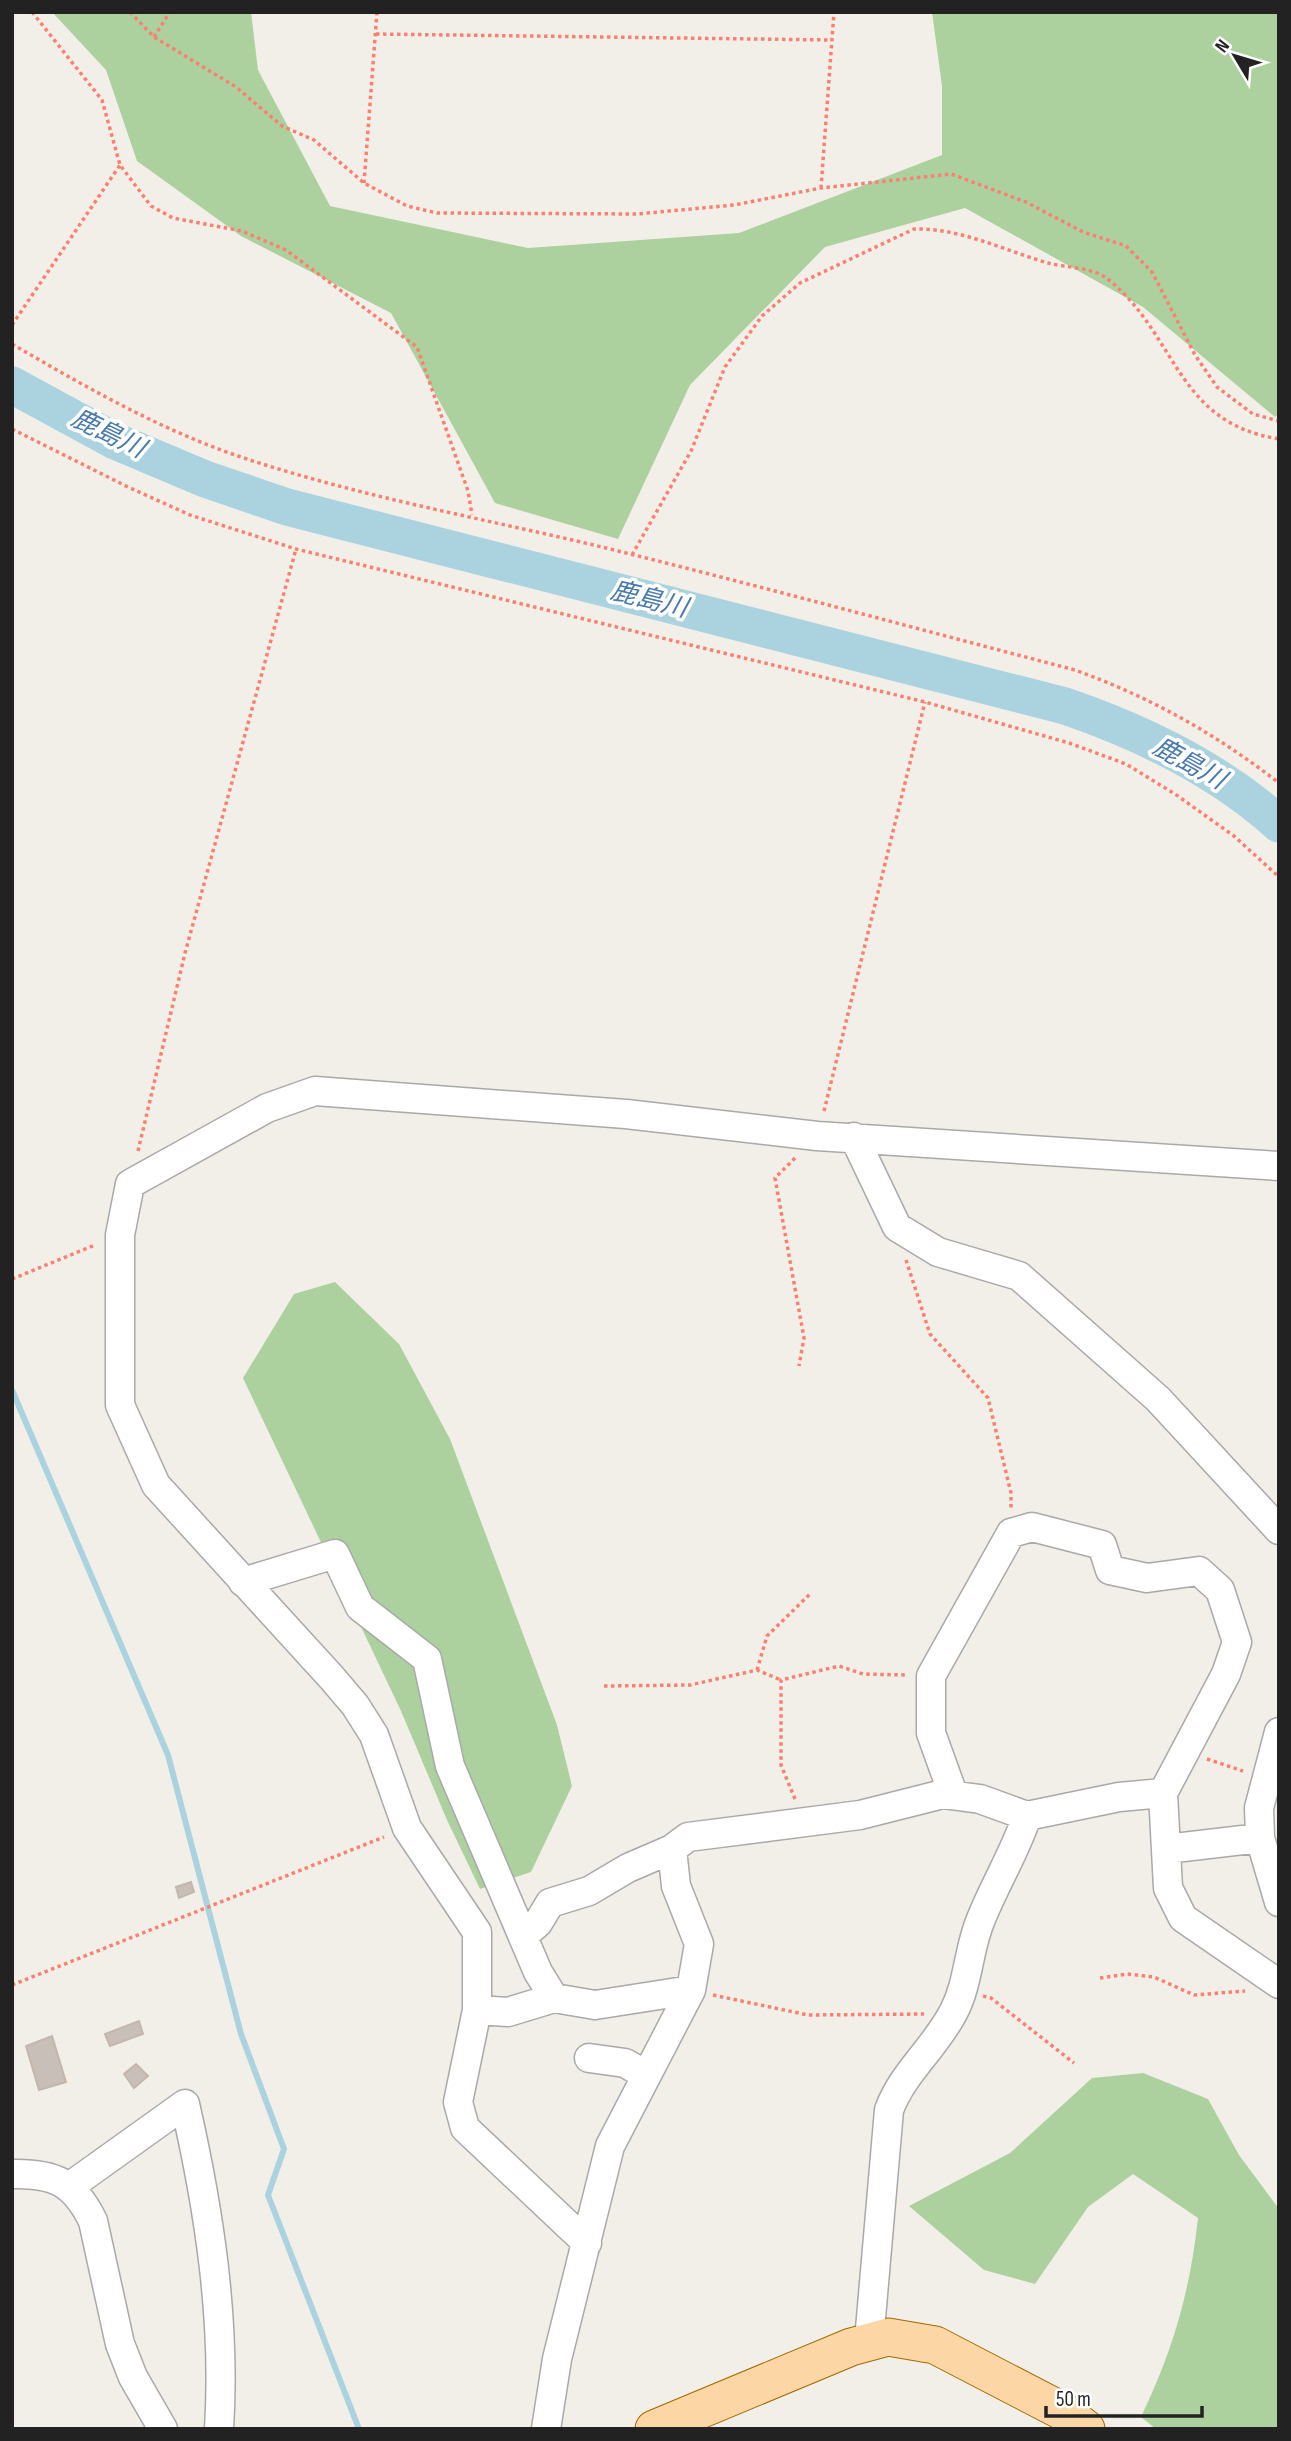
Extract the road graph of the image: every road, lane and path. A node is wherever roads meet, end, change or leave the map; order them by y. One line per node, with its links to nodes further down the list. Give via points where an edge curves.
1 (32, 12): 9 (path, via 103,100)
2 (130, 12): 7 (path)
3 (170, 12): 7 (path)
4 (377, 12): 6 (path)
5 (834, 12): 8 (path)
6 (376, 34): 8 (path); 10 (path)
7 (154, 37): 10 (path, via 236,87 282,126 314,140)
8 (831, 40): 11 (path)
9 (120, 165): 12 (path); 17 (path, via 151,206 173,218 242,231 276,244 417,347 468,491)
10 (364, 183): 11 (path, via 397,202 437,213 637,214 734,205)
11 (821, 188): 14 (path, via 951,174 1126,246 1152,272 1217,387 1253,414)
12 (12, 325)
13 (12, 344): 17 (path, via 86,387 235,455 334,486)
14 (1279, 421)
15 (12, 429): 18 (path, via 190,514)
16 (1279, 439): 19 (path, via 1232,425 1211,411 1193,394 1141,315 1107,278 933,228 914,229 800,283 762,316 724,367 691,451)
17 (472, 516): 19 (path)
18 (296, 549): 20 (path); 26 (path, via 185,953)
19 (632, 555): 21 (path, via 1075,670 1128,689 1187,720)
20 (925, 702): 22 (path, via 1019,727 1126,764 1234,836); 23 (path)
21 (1279, 783)
22 (1279, 877)
23 (817, 1136): 24 (street); 26 (street, via 626,1114 315,1091 267,1108); 30 (path, via 775,1178 804,1338)
24 (854, 1137): 25 (street); 27 (street)
25 (1279, 1166)
26 (130, 1184): 28 (street)
27 (897, 1227): 31 (street, via 938,1252 1019,1276 1158,1399); 32 (path, via 930,1334 988,1398 1011,1493)
28 (120, 1235): 29 (path); 33 (street, via 120,1405 156,1485)
29 (12, 1279)
30 (799, 1366)
31 (1279, 1530)
32 (1011, 1533): 36 (street); 40 (street, via 1032,1527 1102,1545 1111,1570 1147,1578 1199,1571 1220,1590 1237,1642 1226,1674)
33 (243, 1582): 46 (street, via 355,1705 374,1735); 51 (street, via 335,1554 360,1607 427,1659 450,1766)
34 (811, 1593): 35 (path, via 766,1636)
35 (757, 1671): 37 (path); 38 (path, via 690,1685)
36 (930, 1676): 37 (path, via 863,1674 839,1666); 43 (street, via 931,1733)
37 (781, 1680): 45 (path, via 782,1765)
38 (604, 1686)
39 (1279, 1732): 41 (street)
40 (1185, 1752): 41 (path); 42 (street)
41 (1267, 1778): 47 (street, via 1259,1808)
42 (1163, 1793): 44 (street); 49 (street)
43 (953, 1794): 44 (street); 45 (street)
44 (1027, 1816): 57 (street, via 981,1919)
45 (805, 1824): 48 (street, via 688,1837)
46 (407, 1828): 54 (path); 58 (street, via 477,1932)
47 (1260, 1838): 49 (street); 50 (street)
48 (672, 1849): 51 (street, via 589,1891 550,1903); 55 (street, via 676,1886 699,1944)
49 (1166, 1849): 53 (street, via 1168,1888 1183,1917)
50 (1279, 1902)
51 (523, 1936): 56 (street)
52 (1100, 1978): 53 (path, via 1127,1974 1154,1978 1194,1995 1242,1993)
53 (1273, 1980)
54 (12, 1985)
55 (691, 1990): 56 (street, via 594,2005); 57 (path, via 808,2015); 61 (street)
56 (554, 1998): 58 (street, via 508,2011)
57 (958, 2002): 60 (path, via 991,1998); 65 (street, via 897,2088 889,2110)
58 (477, 2010): 64 (street, via 458,2102 465,2128)
59 (589, 2058): 61 (street, via 625,2063)
60 (1074, 2063)
61 (646, 2075): 64 (street, via 610,2146)
62 (12, 2175): 63 (street, via 46,2174)
63 (69, 2187): 66 (street, via 93,2221 120,2344); 67 (street, via 185,2104 213,2262 220,2335)
64 (587, 2243): 68 (street, via 557,2359)
65 (869, 2341): 69 (main road); 70 (main road, via 899,2338 935,2345 1064,2412)
66 (163, 2429)
67 (219, 2429)
68 (546, 2429)
69 (654, 2429)
70 (1086, 2429)

